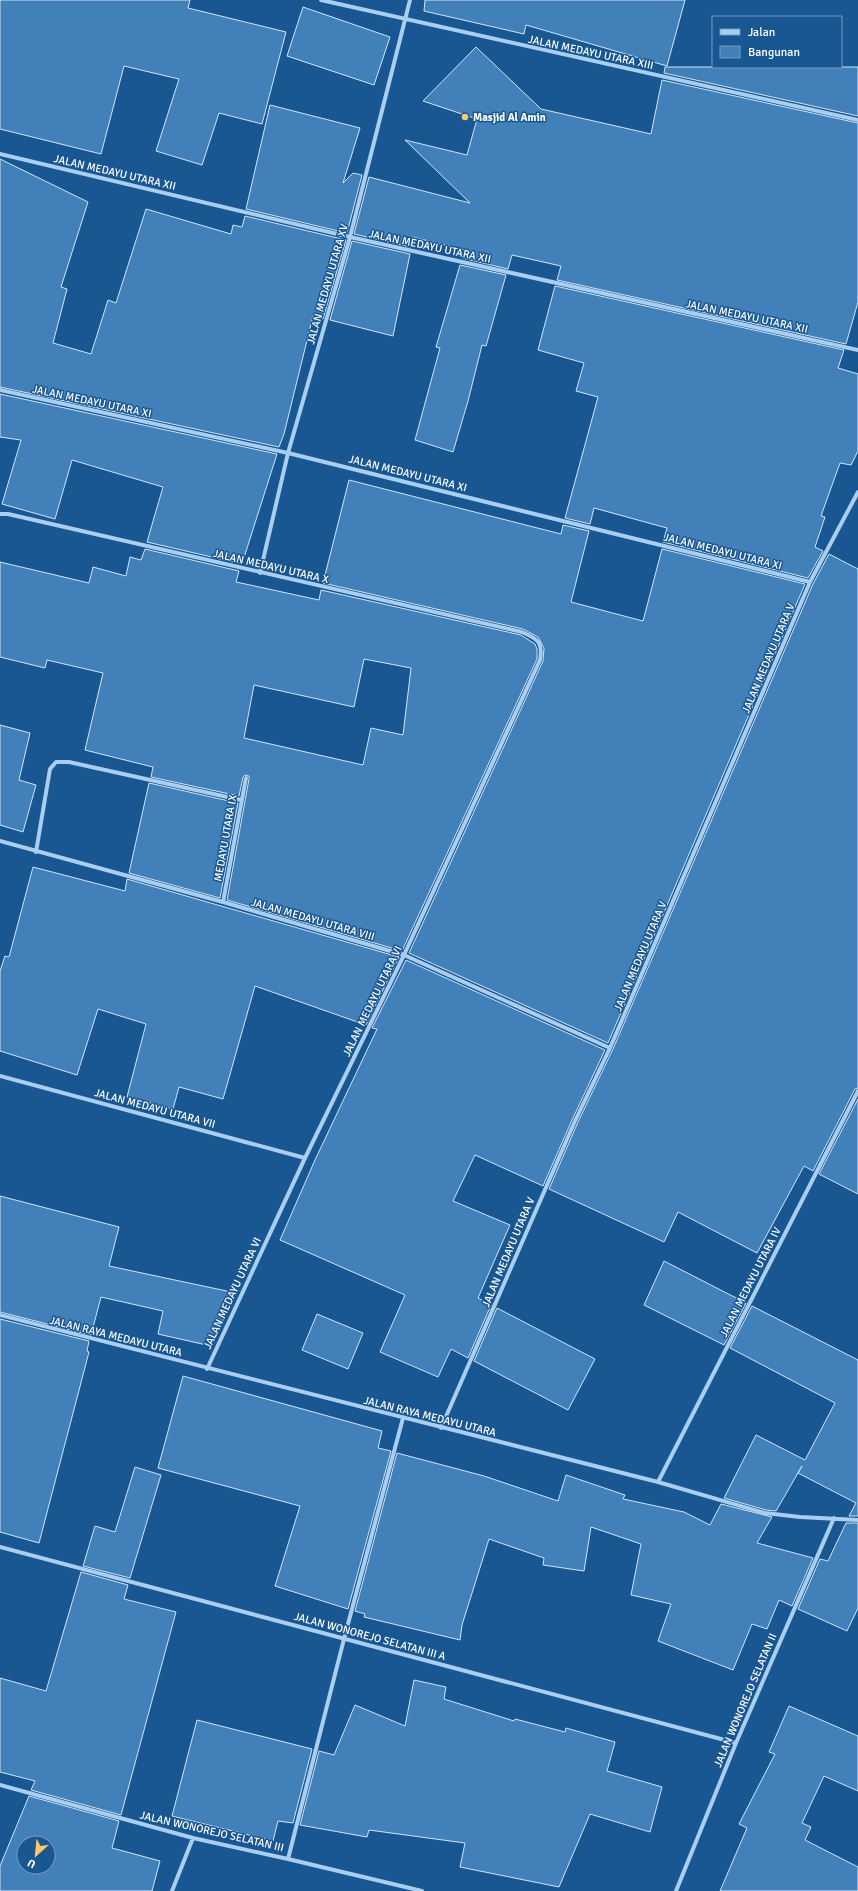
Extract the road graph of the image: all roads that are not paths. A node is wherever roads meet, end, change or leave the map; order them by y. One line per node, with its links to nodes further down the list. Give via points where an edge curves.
1 (321, 0): 3 (street, JALAN MEDAYU UTARA XIII)
2 (410, 0): 3 (street, JALAN MEDAYU UTARA XV)
3 (405, 20): 4 (street, JALAN MEDAYU UTARA XIII); 6 (street, JALAN MEDAYU UTARA XV)
4 (858, 120)
5 (0, 154): 6 (street, JALAN MEDAYU UTARA XII)
6 (350, 238): 7 (street, JALAN MEDAYU UTARA XII); 9 (street, JALAN MEDAYU UTARA XV)
7 (858, 350)
8 (0, 390): 9 (street, JALAN MEDAYU UTARA XI)
9 (288, 453): 12 (street, JALAN MEDAYU UTARA XV); 13 (street, JALAN MEDAYU UTARA XI)
10 (858, 492): 13 (street, JALAN MEDAYU UTARA V)
11 (0, 514): 12 (street, JALAN MEDAYU UTARA X)
12 (260, 573): 14 (street, JALAN MEDAYU UTARA X, via 522,632)
13 (810, 582): 21 (street, JALAN MEDAYU UTARA V)
14 (536, 638): 20 (street, JALAN MEDAYU UTARA VI, via 542,650 540,660)
15 (246, 778): 16 (street, MEDAYU UTARA IX)
16 (242, 800): 18 (street, via 69,762 56,762 50,770); 19 (street, MEDAYU UTARA IX)
17 (0, 841): 18 (street, JALAN MEDAYU UTARA VIII)
18 (36, 852): 19 (street, JALAN MEDAYU UTARA VIII)
19 (223, 902): 20 (street, JALAN MEDAYU UTARA VIII)
20 (404, 955): 21 (street, JALAN MEDAYU UTARA VIII); 24 (street, JALAN MEDAYU UTARA VI)
21 (610, 1048): 28 (street, JALAN MEDAYU UTARA V, via 575,1120)
22 (0, 1076): 24 (street, JALAN MEDAYU UTARA VII)
23 (858, 1091): 29 (street, JALAN MEDAYU UTARA IV)
24 (305, 1158): 26 (street, JALAN MEDAYU UTARA VI)
25 (0, 1315): 26 (street, JALAN RAYA MEDAYU UTARA)
26 (207, 1368): 27 (street, JALAN RAYA MEDAYU UTARA)
27 (403, 1418): 28 (street, JALAN RAYA MEDAYU UTARA); 33 (street)
28 (441, 1428): 29 (street, JALAN RAYA MEDAYU UTARA)
29 (658, 1482): 30 (street, JALAN RAYA MEDAYU UTARA, via 765,1513)
30 (834, 1518): 31 (street, JALAN RAYA MEDAYU UTARA); 34 (street, JALAN WONOREJO SELATAN II)
31 (858, 1520)
32 (0, 1547): 33 (street, JALAN WONOREJO SELATAN III A)
33 (344, 1639): 34 (street, JALAN WONOREJO SELATAN III A); 37 (street)
34 (736, 1743): 40 (street, JALAN WONOREJO SELATAN II)
35 (0, 1785): 36 (street, JALAN WONOREJO SELATAN III)
36 (193, 1838): 37 (street, JALAN WONOREJO SELATAN III); 38 (street)
37 (288, 1859): 39 (street, JALAN WONOREJO SELATAN III)
38 (172, 1891)
39 (422, 1891)
40 (676, 1891)

